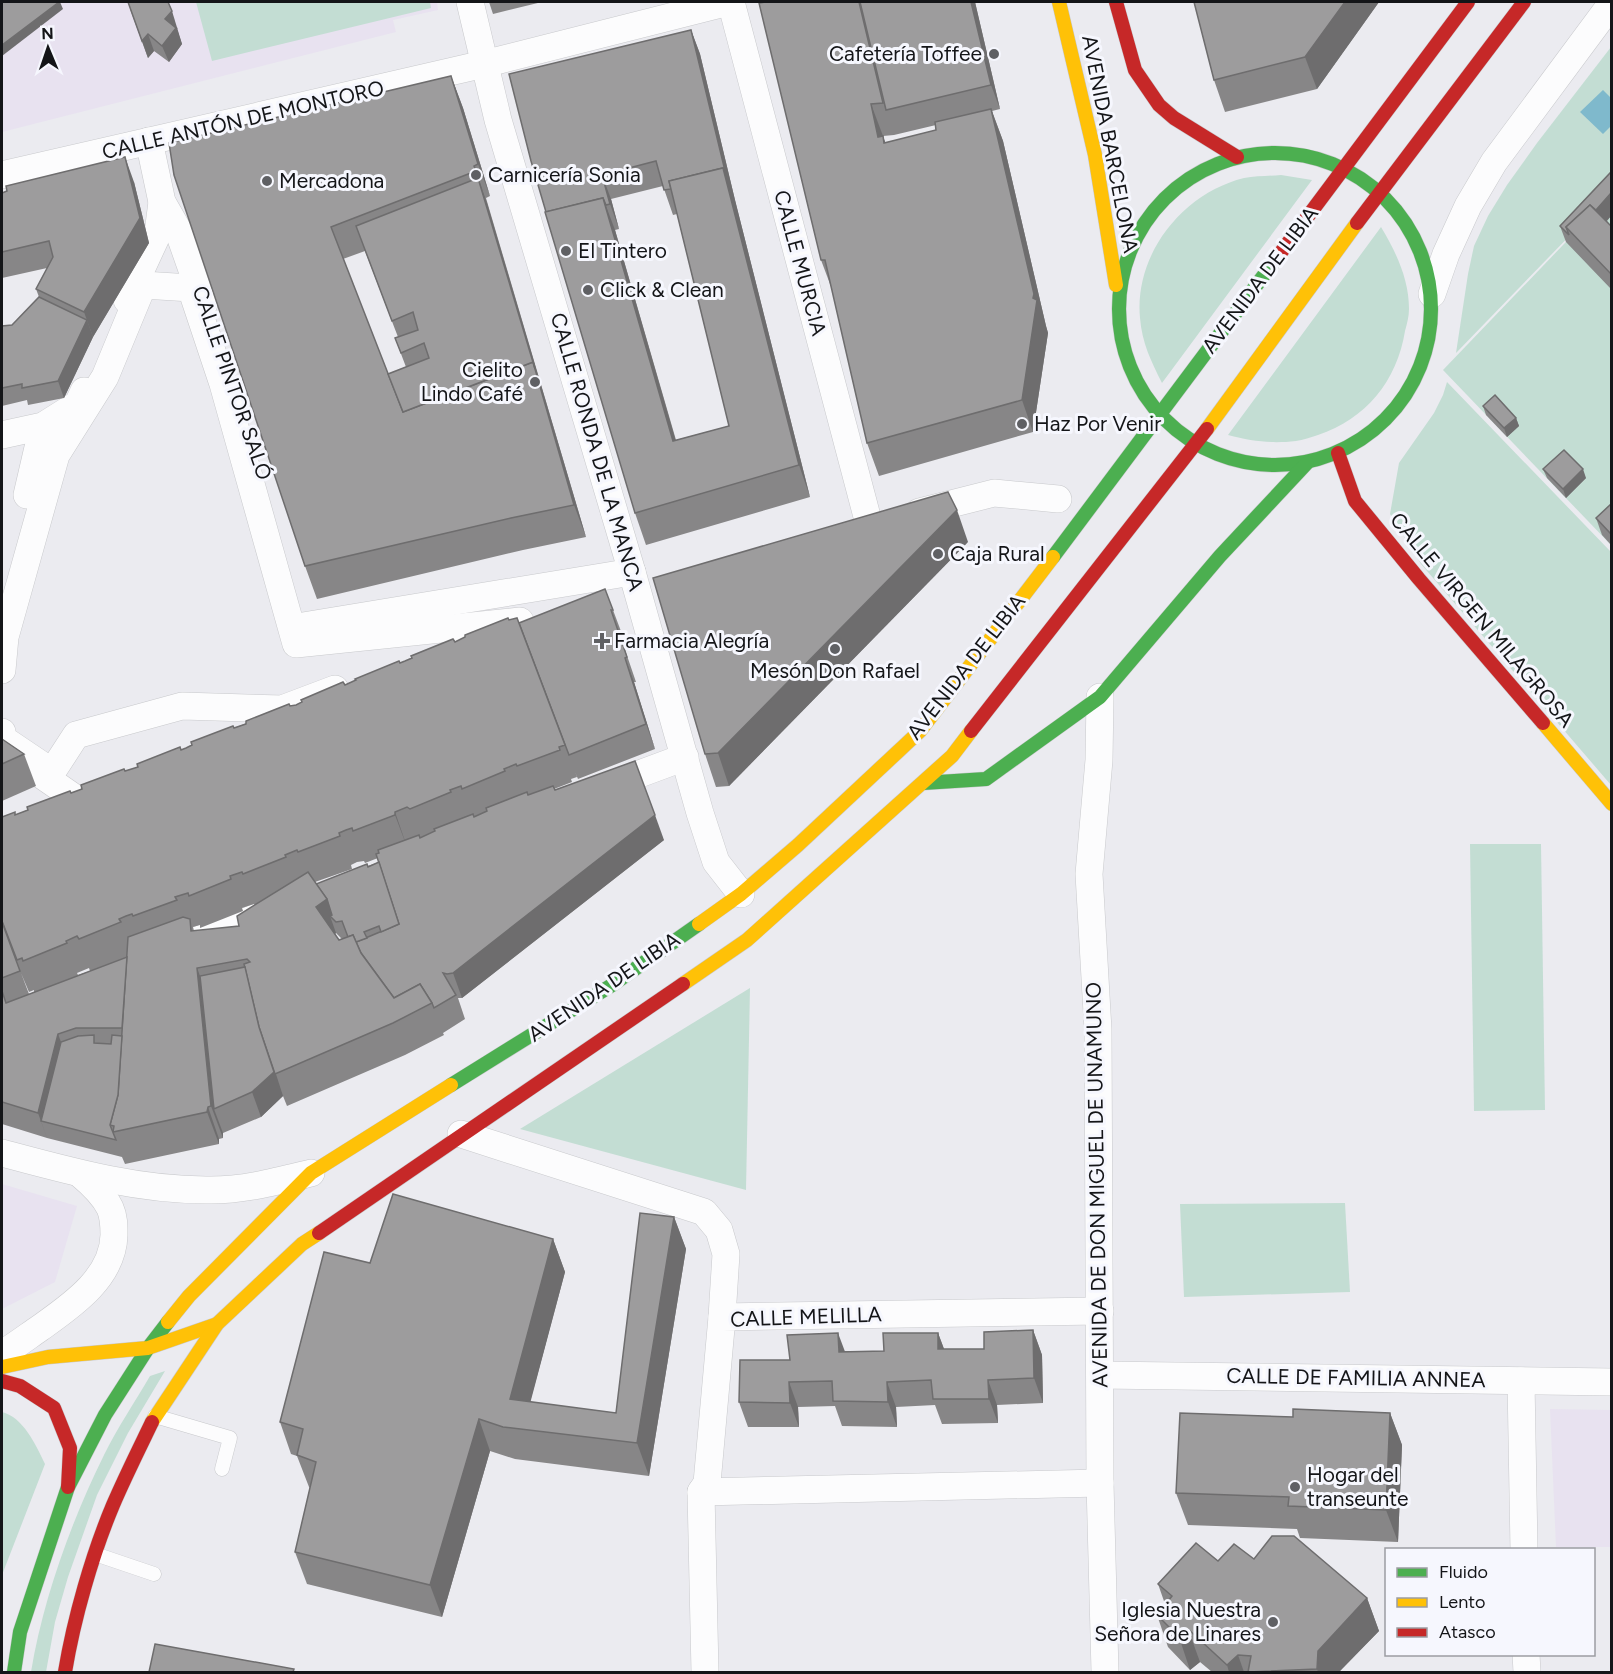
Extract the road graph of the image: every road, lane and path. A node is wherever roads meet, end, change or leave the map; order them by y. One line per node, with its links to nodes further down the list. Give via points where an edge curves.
1 (470, 2): 8 (street, CALLE RONDA DE LA MANCA)
2 (730, 2): 8 (street, CALLE ANTÓN DE MONTORO); 23 (street, CALLE MURCIA, via 858,528 994,493)
3 (1059, 2): 16 (main road, AVENIDA BARCELONA, via 1095,156)
4 (1116, 2): 10 (main road, AVENIDA BARCELONA, via 1135,70 1159,105)
5 (1468, 2): 11 (main road, AVENIDA DE LIBIA)
6 (1524, 2): 13 (main road, AVENIDA DE LIBIA)
7 (1611, 3): 15 (street, via 1494,162 1459,225)
8 (484, 64): 9 (street, CALLE ANTÓN DE MONTORO); 24 (street, CALLE RONDA DE LA MANCA)
9 (149, 141): 12 (street, CALLE ANTÓN DE MONTORO); 14 (street, CALLE PINTOR SALÓ)
10 (1237, 157): 11 (main road, via 1273,153 1309,156); 16 (main road, via 1200,171 1169,194 1143,223 1126,258)
11 (1343, 168): 13 (main road); 17 (main road, AVENIDA DE LIBIA)
12 (2, 175)
13 (1380, 192): 15 (main road, via 1415,238); 20 (main road, AVENIDA DE LIBIA)
14 (162, 202): 18 (street, via 158,233 78,405); 25 (street, CALLE PINTOR SALÓ, via 178,230 269,491 264,500 303,627)
15 (1432, 294): 21 (main road, via 1431,333 1420,371 1400,405 1372,433)
16 (1118, 296): 17 (main road, via 1120,339 1135,380)
17 (1159, 416): 20 (main road); 39 (main road, AVENIDA DE LIBIA, via 920,731)
18 (43, 426): 19 (street); 26 (street)
19 (2, 435)
20 (1196, 444): 22 (main road, via 1231,459 1268,466); 35 (main road, AVENIDA DE LIBIA, via 952,756)
21 (1338, 453): 22 (main road); 37 (main road, CALLE VIRGEN MILAGROSA, via 1355,501)
22 (1307, 463): 30 (main road, via 1220,556)
23 (1058, 499)
24 (643, 585): 25 (street); 34 (street, CALLE RONDA DE LA MANCA)
25 (543, 586): 28 (street, via 523,635)
26 (2, 604)
27 (434, 653): 29 (street, via 520,621 296,644 191,288 143,285 105,377 56,455 5,637)
28 (468, 656)
29 (2, 670)
30 (1100, 697): 35 (main road, via 986,779); 46 (street, AVENIDA DE DON MIGUEL DE UNAMUNO, via 1089,874 1098,1030)
31 (2, 732): 32 (street, via 3,739 52,772 76,735 182,706 282,709 358,689)
32 (269, 732)
33 (2, 748): 38 (street, via 93,798)
34 (685, 757): 36 (street); 39 (street, CALLE RONDA DE LA MANCA, via 716,862)
35 (923, 783): 42 (main road, AVENIDA DE LIBIA, via 747,940)
36 (584, 795)
37 (1611, 804)
38 (52, 815)
39 (741, 894): 44 (main road, AVENIDA DE LIBIA, via 612,985)
40 (294, 903): 41 (street)
41 (172, 949)
42 (462, 1134): 47 (street, via 704,1212 720,1230 726,1254); 48 (main road, AVENIDA DE LIBIA, via 302,1244)
43 (2, 1153): 45 (street)
44 (311, 1173): 45 (street, via 247,1188 211,1190 159,1188); 49 (main road, AVENIDA DE LIBIA, via 189,1296)
45 (80, 1174): 50 (street, via 98,1190 110,1209 114,1241 110,1258 70,1307)
46 (1100, 1311): 47 (street, CALLE MELILLA); 52 (street, AVENIDA DE DON MIGUEL DE UNAMUNO)
47 (722, 1317): 60 (street, CALLE MELILLA, via 707,1483)
48 (217, 1324): 49 (main road); 56 (main road)
49 (148, 1348): 51 (main road, via 48,1357); 59 (main road, AVENIDA DE LIBIA, via 105,1415)
50 (2, 1354)
51 (2, 1367)
52 (1100, 1375): 54 (street, CALLE DE FAMILIA ANNEA); 58 (street, AVENIDA DE DON MIGUEL DE UNAMUNO)
53 (2, 1381): 59 (main road, via 20,1386 54,1408 70,1448)
54 (1521, 1381): 55 (street, CALLE DE FAMILIA ANNEA); 61 (street)
55 (1611, 1382)
56 (155, 1416): 57 (lane, via 230,1438); 62 (main road, via 113,1505)
57 (222, 1469)
58 (1100, 1483): 60 (street); 68 (street, AVENIDA DE DON MIGUEL DE UNAMUNO)
59 (68, 1487): 65 (main road, via 20,1632)
60 (701, 1492): 67 (street, CALLE MELILLA)
61 (1524, 1548)
62 (95, 1554): 63 (lane); 66 (main road)
63 (154, 1574)
64 (1526, 1656): 69 (street)
65 (14, 1672)
66 (65, 1672)
67 (705, 1672)
68 (1105, 1672)
69 (1527, 1672)

